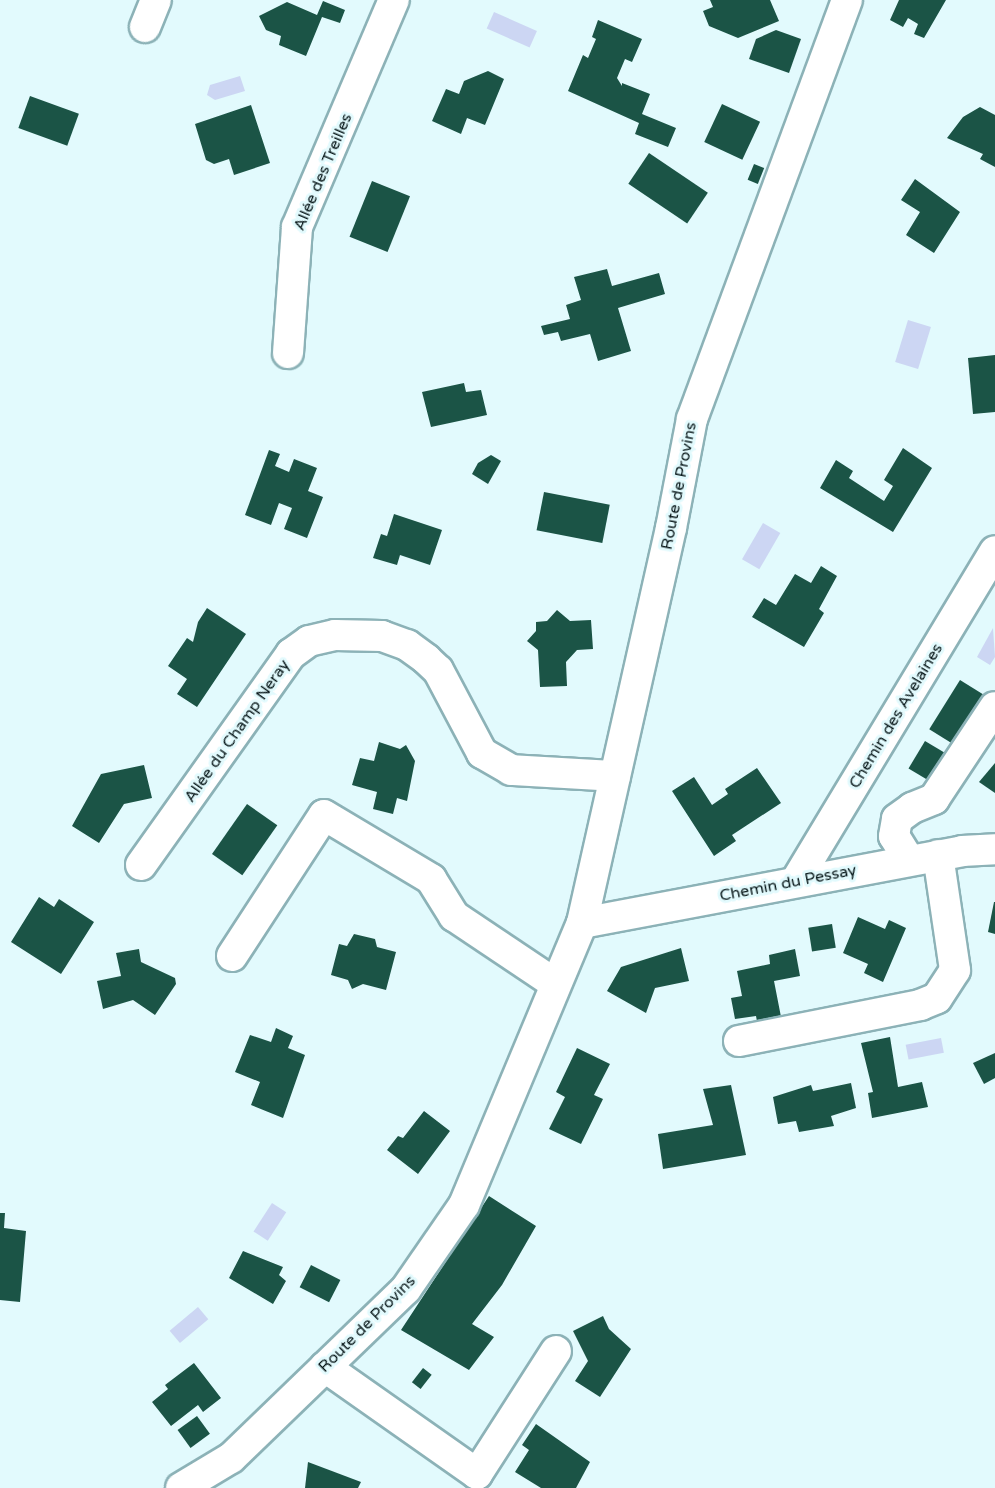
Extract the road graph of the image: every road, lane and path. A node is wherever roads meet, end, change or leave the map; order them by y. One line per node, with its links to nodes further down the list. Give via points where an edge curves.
1 (394, 0): 3 (street, Allée des Treilles, via 297,228)
2 (847, 0): 6 (street, Route de Provins, via 692,419)
3 (288, 353)
4 (995, 551): 11 (street, Chemin des Avelaines)
5 (995, 707): 9 (street, via 940,792 897,819 894,836)
6 (615, 776): 10 (street, Allée du Champ Neray, via 511,770 482,753 438,670 426,659 407,645 382,636 335,635 309,641 291,654); 12 (street, Route de Provins)
7 (995, 849): 8 (street, Chemin du Pessay)
8 (938, 855): 9 (street, Chemin du Pessay); 15 (street, via 955,970 937,998 920,1005)
9 (909, 861): 11 (street, Chemin du Pessay)
10 (141, 865)
11 (796, 881): 12 (street, Chemin du Pessay)
12 (582, 923): 14 (street, Route de Provins)
13 (232, 956): 14 (street, via 324,815 431,879 454,916)
14 (554, 983): 17 (street, Route de Provins, via 464,1205 406,1288)
15 (739, 1041)
16 (556, 1351): 17 (street, via 477,1474)
17 (325, 1367): 18 (street, Route de Provins, via 231,1458)
18 (181, 1488)

